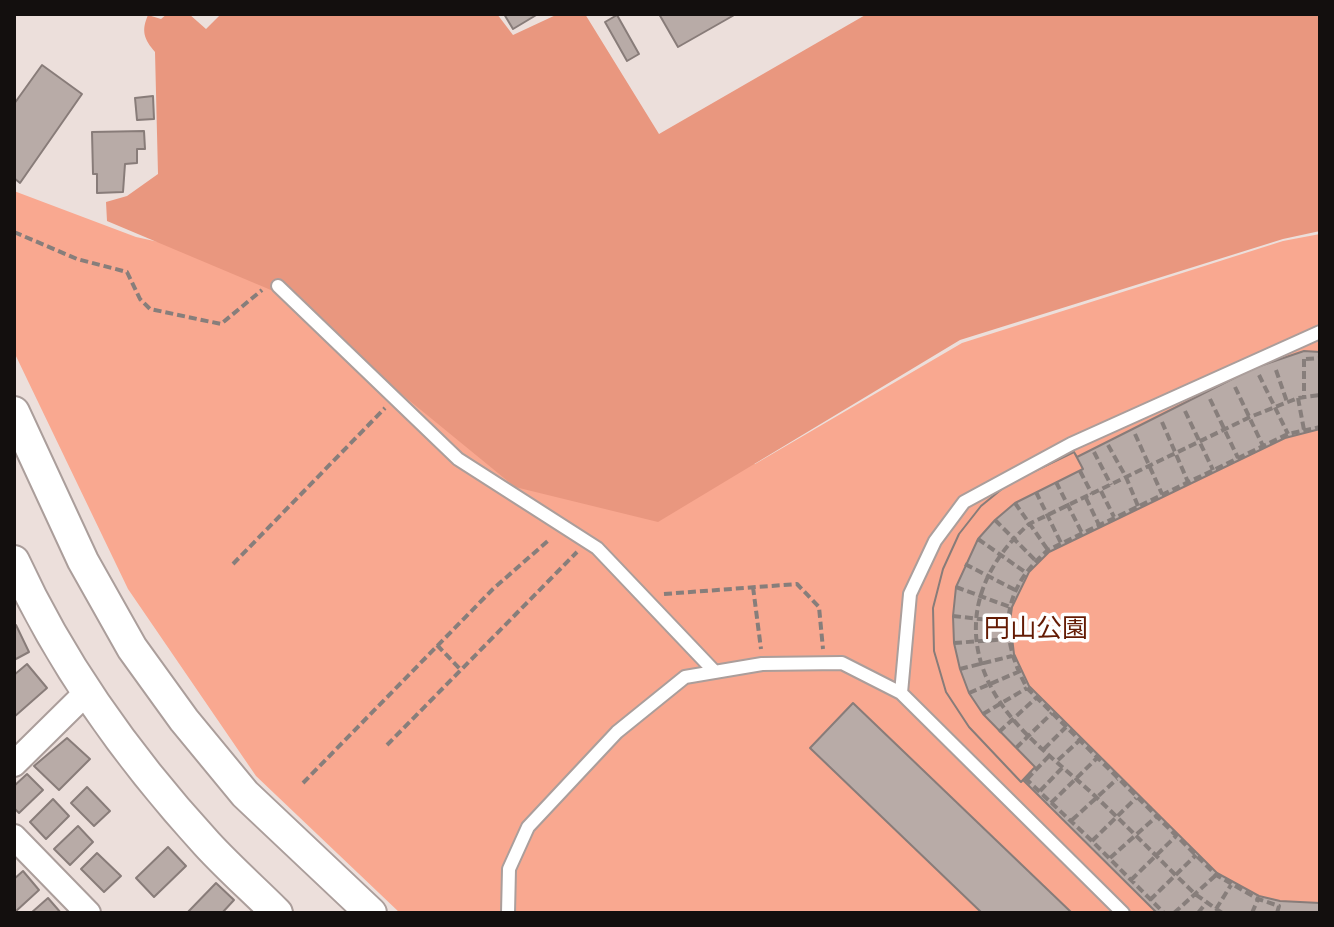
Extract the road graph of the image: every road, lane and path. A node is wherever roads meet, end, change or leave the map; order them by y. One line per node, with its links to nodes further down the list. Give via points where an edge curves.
1 (14, 232): 2 (path, via 77,259 127,272 150,309 221,324 263,290)
2 (278, 286): 11 (lane)
3 (1320, 332): 86 (lane, via 1071,444 964,502 935,541 910,594)
4 (1304, 359): 10 (path)
5 (1274, 367): 12 (path)
6 (1258, 373): 13 (path)
7 (1234, 384): 16 (path)
8 (1320, 395): 10 (path)
9 (1208, 396): 19 (path)
10 (1301, 397): 12 (path); 20 (path)
11 (395, 398): 48 (lane, via 458,459); 58 (path)
12 (1287, 402): 13 (path)
13 (1274, 407): 16 (path); 22 (path)
14 (1184, 408): 23 (path)
15 (14, 412): 133 (street, via 83,561 132,648 245,794)
16 (1250, 417): 19 (path); 25 (path)
17 (1160, 419): 27 (path)
18 (1320, 427): 20 (path)
19 (1225, 430): 23 (path); 28 (path)
20 (1304, 430): 22 (path)
21 (1134, 432): 29 (path)
22 (1288, 434): 25 (path)
23 (1200, 442): 27 (path); 30 (path)
24 (1108, 445): 32 (path)
25 (1263, 446): 28 (path)
26 (1094, 452): 35 (path)
27 (1176, 454): 29 (path); 34 (path)
28 (1238, 458): 30 (path)
29 (1149, 467): 32 (path); 38 (path)
30 (1213, 470): 34 (path)
31 (1080, 471): 39 (path)
32 (1126, 477): 35 (path); 42 (path)
33 (1056, 482): 41 (path)
34 (1188, 482): 38 (path)
35 (1111, 485): 36 (path)
36 (1101, 490): 39 (path); 44 (path)
37 (1036, 492): 43 (path)
38 (1162, 494): 42 (path)
39 (1089, 496): 41 (path); 47 (path)
40 (1015, 503): 46 (path)
41 (1068, 505): 43 (path); 49 (path)
42 (1138, 506): 44 (path)
43 (1047, 515): 46 (path); 53 (path)
44 (1114, 517): 47 (path)
45 (995, 520): 51 (path)
46 (1029, 524): 51 (path); 54 (path)
47 (1099, 525): 49 (path)
48 (563, 527): 52 (lane); 74 (path)
49 (1082, 533): 53 (path)
50 (978, 539): 55 (path)
51 (1012, 539): 55 (path); 56 (path)
52 (587, 542): 65 (lane); 79 (path)
53 (1061, 543): 54 (path)
54 (1048, 550): 56 (path)
55 (1000, 555): 60 (path); 61 (path)
56 (1035, 560): 60 (path)
57 (14, 561): 85 (street)
58 (233, 564)
59 (965, 564): 61 (path)
60 (1025, 572): 64 (path)
61 (987, 575): 64 (path); 66 (path)
62 (753, 587): 65 (path); 76 (path, via 797,584 819,607); 78 (path)
63 (956, 587): 66 (path)
64 (1015, 590): 67 (path)
65 (642, 595): 81 (lane)
66 (979, 596): 67 (path); 69 (path)
67 (1010, 607): 70 (path)
68 (953, 616): 69 (path)
69 (974, 618): 70 (path); 72 (path)
70 (1007, 622): 71 (path)
71 (1009, 639): 72 (path); 75 (path)
72 (976, 641): 73 (path); 77 (path)
73 (954, 643)
74 (437, 645): 79 (path); 107 (path)
75 (1012, 656): 77 (path); 82 (path)
76 (824, 663): 78 (lane); 86 (lane, via 842,663)
77 (982, 663): 80 (path); 83 (path)
78 (762, 664): 81 (lane)
79 (460, 669): 97 (path)
80 (960, 669)
81 (715, 672): 134 (lane, via 685,677 617,732 528,827 509,869)
82 (1018, 672): 83 (path); 84 (path)
83 (989, 683): 87 (path); 89 (path)
84 (1027, 688): 88 (path); 89 (path)
85 (88, 691): 103 (street); 132 (street, via 172,804)
86 (901, 693): 135 (lane)
87 (969, 693)
88 (1037, 697): 90 (path); 92 (path)
89 (999, 702): 91 (path); 92 (path)
90 (1052, 713): 93 (path); 95 (path)
91 (983, 714)
92 (1012, 719): 94 (path); 95 (path)
93 (1066, 727): 96 (path); 99 (path)
94 (999, 732)
95 (1029, 735): 98 (path); 99 (path)
96 (1080, 740): 101 (path); 102 (path)
97 (387, 745)
98 (1016, 748)
99 (1044, 749): 100 (path)
100 (1050, 755): 102 (path); 108 (path, via 1026,779)
101 (1097, 758): 105 (path); 106 (path)
102 (1057, 761): 104 (path)
103 (14, 764)
104 (1063, 767): 105 (path); 108 (path)
105 (1077, 779): 109 (path); 111 (path)
106 (1117, 779): 109 (path); 110 (path)
107 (303, 783)
108 (1039, 792): 111 (path)
109 (1097, 797): 113 (path); 114 (path)
110 (1136, 798): 112 (path); 113 (path)
111 (1051, 803): 114 (path)
112 (1156, 817): 115 (path); 116 (path)
113 (1118, 818): 115 (path); 118 (path)
114 (1072, 821): 118 (path)
115 (1136, 835): 120 (path); 121 (path)
116 (1176, 836): 119 (path); 120 (path)
117 (14, 837): 131 (street)
118 (1092, 841): 121 (path)
119 (1196, 855): 122 (path); 123 (path)
120 (1157, 856): 122 (path); 124 (path)
121 (1110, 858): 124 (path)
122 (1176, 875): 126 (path); 128 (path)
123 (1216, 875): 125 (path); 126 (path)
124 (1131, 880): 128 (path)
125 (1231, 885): 127 (path); 130 (path)
126 (1195, 894): 129 (path); 137 (path)
127 (1258, 899): 140 (path); 141 (path, via 1279,906)
128 (1150, 900): 136 (path)
129 (1206, 903): 130 (path); 138 (path)
130 (1216, 909): 139 (path)
131 (88, 913)
132 (277, 913)
133 (371, 913)
134 (508, 913)
135 (1123, 913)
136 (1164, 913)
137 (1174, 913)
138 (1198, 913)
139 (1222, 913)
140 (1252, 913)
141 (1277, 913)

